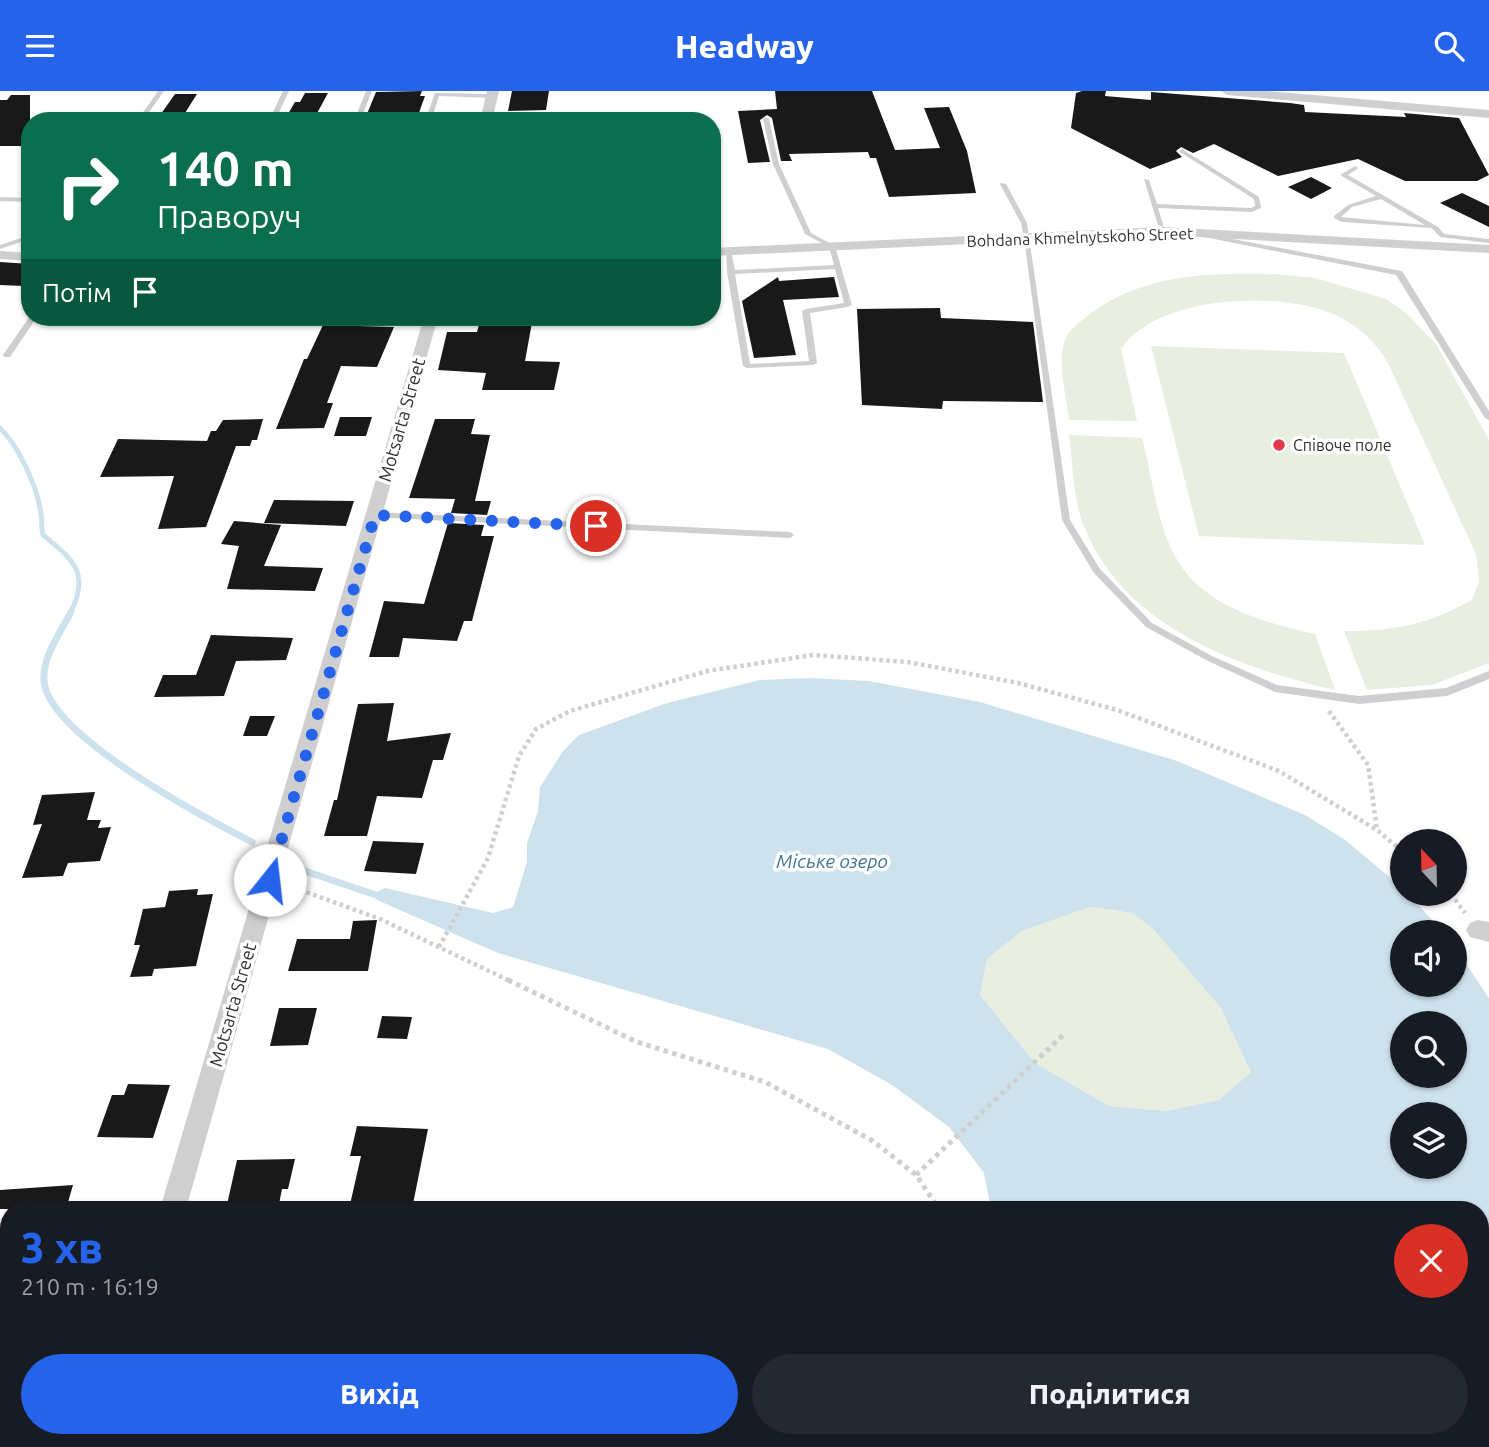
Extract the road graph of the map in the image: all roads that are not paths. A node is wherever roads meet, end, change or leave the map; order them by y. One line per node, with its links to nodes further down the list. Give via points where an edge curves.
1 (161, 91): 6 (lane)
2 (286, 91): 7 (lane)
3 (369, 91): 8 (lane)
4 (1227, 91): 11 (street)
5 (493, 94): 9 (lane, via 437,94); 10 (street)
6 (146, 112)
7 (276, 112)
8 (361, 112)
9 (431, 112)
10 (488, 112)
11 (1489, 114)
12 (766, 119): 27 (lane, via 776,164 808,234)
13 (1182, 151): 20 (lane, via 1257,198 1259,207 1252,211)
14 (1355, 168): 17 (lane, via 1343,175)
15 (1146, 180): 20 (lane)
16 (1003, 184): 24 (lane)
17 (1381, 197): 21 (lane); 21 (lane, via 1350,206 1336,217)
18 (0, 199): 19 (lane)
19 (21, 199)
20 (1155, 206): 22 (lane)
21 (1436, 228): 26 (lane, via 1442,236)
22 (1162, 231): 23 (street, Bohdana Khmelnytskoho Street); 24 (street, Bohdana Khmelnytskoho Street)
23 (1181, 232): 29 (street, Bohdana Khmelnytskoho Street); 39 (lane, via 1399,273)
24 (1027, 238): 27 (street, Bohdana Khmelnytskoho Street); 42 (lane, via 1066,520 1097,571 1150,625 1275,688 1359,700 1447,692)
25 (21, 240): 28 (lane)
26 (1489, 241)
27 (832, 246): 31 (street, Bohdana Khmelnytskoho Street); 34 (lane)
28 (0, 247)
29 (1489, 249)
30 (721, 251): 31 (street, Bohdana Khmelnytskoho Street)
31 (728, 251): 35 (lane)
32 (0, 255): 33 (street)
33 (21, 256)
34 (839, 267): 35 (lane); 35 (lane, via 848,306 806,311 813,363 747,366)
35 (731, 272)
36 (27, 326): 38 (lane)
37 (428, 326): 40 (street, Motsarta Street)
38 (7, 355)
39 (1489, 418)
40 (375, 515): 41 (lane); 43 (street, Motsarta Street)
41 (790, 535)
42 (1489, 675)
43 (175, 1201)

